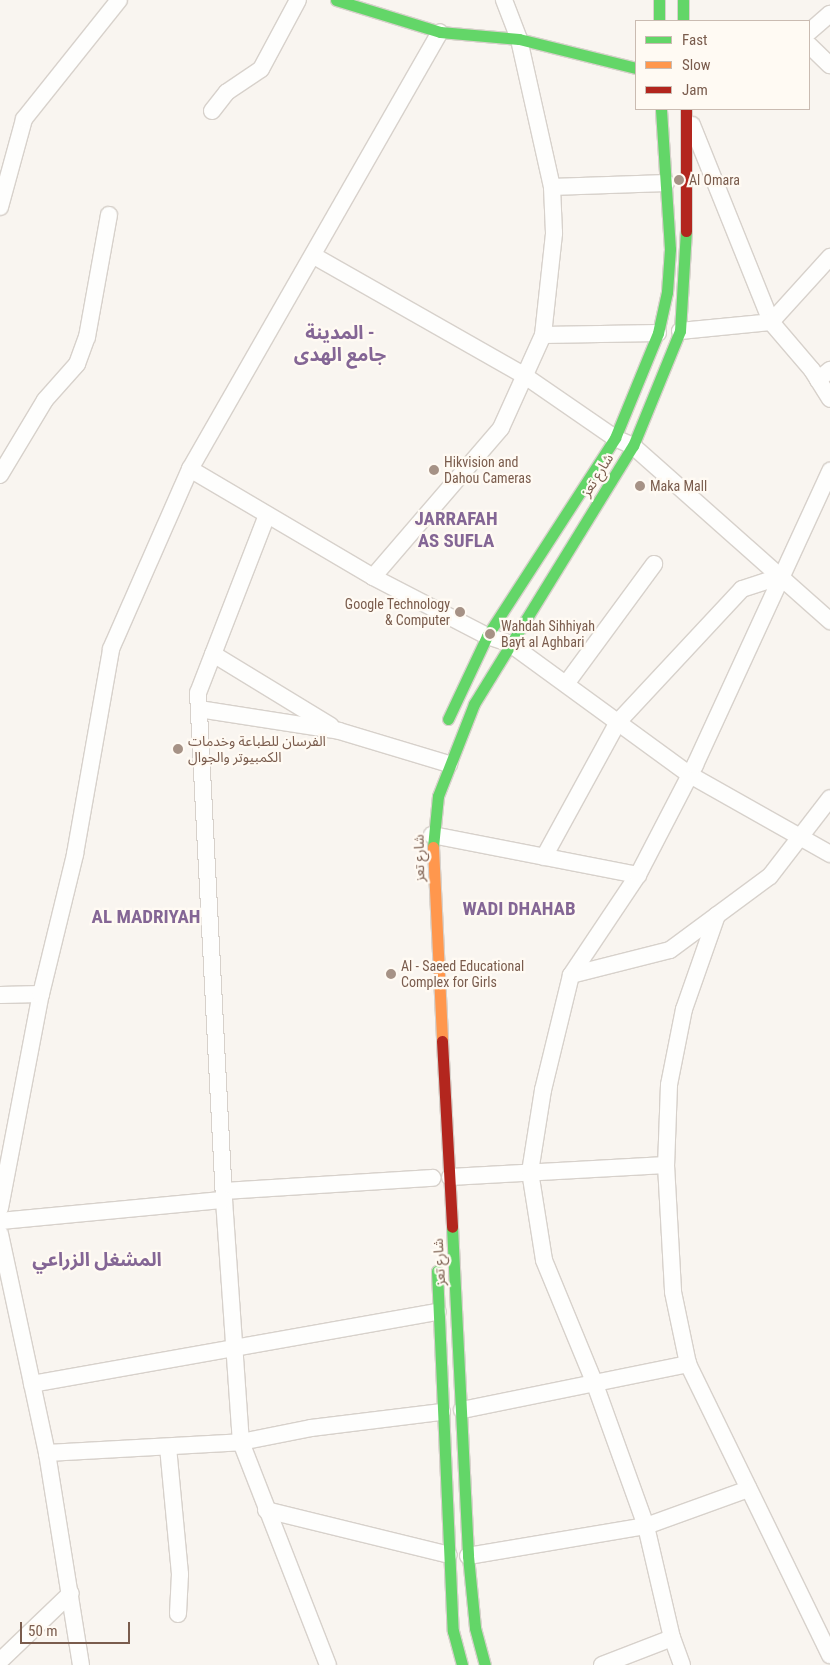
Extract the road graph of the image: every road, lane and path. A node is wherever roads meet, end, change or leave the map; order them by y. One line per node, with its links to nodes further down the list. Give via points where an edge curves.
1 (119, 0): 21 (street, via 24,119)
2 (298, 0): 18 (street, via 260,69 227,92)
3 (336, 0): 11 (main road)
4 (504, 0): 12 (street)
5 (659, 0): 8 (main road)
6 (683, 0): 9 (main road)
7 (830, 14): 10 (street)
8 (659, 20)
9 (683, 20)
10 (810, 31)
11 (440, 32): 12 (main road); 23 (street)
12 (519, 39): 15 (main road); 20 (street)
13 (810, 46): 14 (street)
14 (830, 65)
15 (635, 68)
16 (661, 110): 19 (main road, شارع تعز)
17 (686, 110): 25 (street); 26 (main road, شارع تعز, via 686,251)
18 (212, 112)
19 (666, 183): 20 (street); 27 (main road, شارع تعز, via 670,250 667,292)
20 (552, 187): 28 (street, via 554,233)
21 (0, 207)
22 (109, 215): 36 (street, via 87,337 77,364 45,400)
23 (314, 256): 30 (street); 34 (street)
24 (830, 257): 25 (street)
25 (771, 322): 26 (street); 29 (street)
26 (680, 331): 33 (main road, شارع تعز)
27 (658, 333): 28 (street); 32 (main road, شارع تعز)
28 (544, 335): 30 (street)
29 (824, 375): 31 (street)
30 (525, 376): 32 (street); 39 (street, via 501,428)
31 (830, 399)
32 (615, 438): 33 (street); 42 (main road, شارع تعز)
33 (633, 446): 40 (street); 43 (main road, شارع تعز)
34 (190, 469): 37 (street); 60 (street, via 111,649 75,854)
35 (830, 471): 40 (street)
36 (0, 476)
37 (266, 514): 39 (street); 44 (street)
38 (654, 564): 45 (street)
39 (374, 577): 42 (street)
40 (780, 577): 41 (street); 47 (street, via 742,589); 51 (street)
41 (830, 621)
42 (487, 636): 43 (street); 49 (main road, شارع تعز)
43 (509, 643): 45 (street); 50 (main road, شارع تعز, via 474,704)
44 (213, 654): 46 (street, via 198,693); 48 (street)
45 (566, 684): 47 (street)
46 (199, 709): 48 (street); 66 (street)
47 (618, 722): 51 (street); 56 (street)
48 (339, 731): 50 (street)
49 (443, 733)
50 (449, 764): 53 (main road, شارع تعز, via 438,796)
51 (690, 775): 54 (street); 57 (street)
52 (830, 798): 54 (street)
53 (432, 835): 56 (street); 64 (main road, شارع تعز)
54 (801, 836): 55 (street); 58 (street, via 770,876)
55 (830, 854)
56 (544, 857): 57 (street)
57 (638, 875): 59 (street)
58 (717, 915): 59 (street, via 670,950); 62 (street, via 684,1009 669,1085)
59 (571, 976): 63 (street, via 543,1090)
60 (41, 994): 61 (street); 67 (street)
61 (0, 995)
62 (666, 1165): 63 (street); 73 (street, via 673,1292)
63 (530, 1172): 64 (street); 75 (street, via 544,1260)
64 (450, 1177): 76 (main road, شارع تعز)
65 (433, 1178): 66 (street)
66 (224, 1195): 68 (street); 72 (street)
67 (0, 1208)
68 (0, 1221)
69 (0, 1234): 74 (street)
70 (436, 1254): 71 (main road, شارع تعز)
71 (438, 1312): 72 (street); 77 (main road, شارع تعز)
72 (234, 1348): 74 (street); 78 (street)
73 (688, 1364): 75 (street); 81 (street)
74 (32, 1384): 80 (street)
75 (595, 1384): 76 (street); 83 (street)
76 (462, 1410): 85 (main road, شارع تعز)
77 (442, 1412): 78 (street, via 312,1428); 84 (main road, شارع تعز)
78 (241, 1442): 79 (street); 82 (street)
79 (168, 1446): 80 (street); 87 (street, via 180,1574)
80 (47, 1453): 86 (street)
81 (748, 1490): 83 (street); 89 (street)
82 (266, 1510): 84 (street); 92 (street)
83 (646, 1526): 85 (street); 88 (street)
84 (449, 1556): 93 (main road, شارع تعز, via 452,1631)
85 (468, 1556): 94 (main road, شارع تعز, via 475,1628)
86 (71, 1594): 90 (street); 91 (street)
87 (178, 1614)
88 (672, 1638): 95 (street); 96 (street)
89 (830, 1655)
90 (0, 1661)
91 (81, 1665)
92 (328, 1665)
93 (462, 1665)
94 (485, 1665)
95 (602, 1665)
96 (682, 1665)

